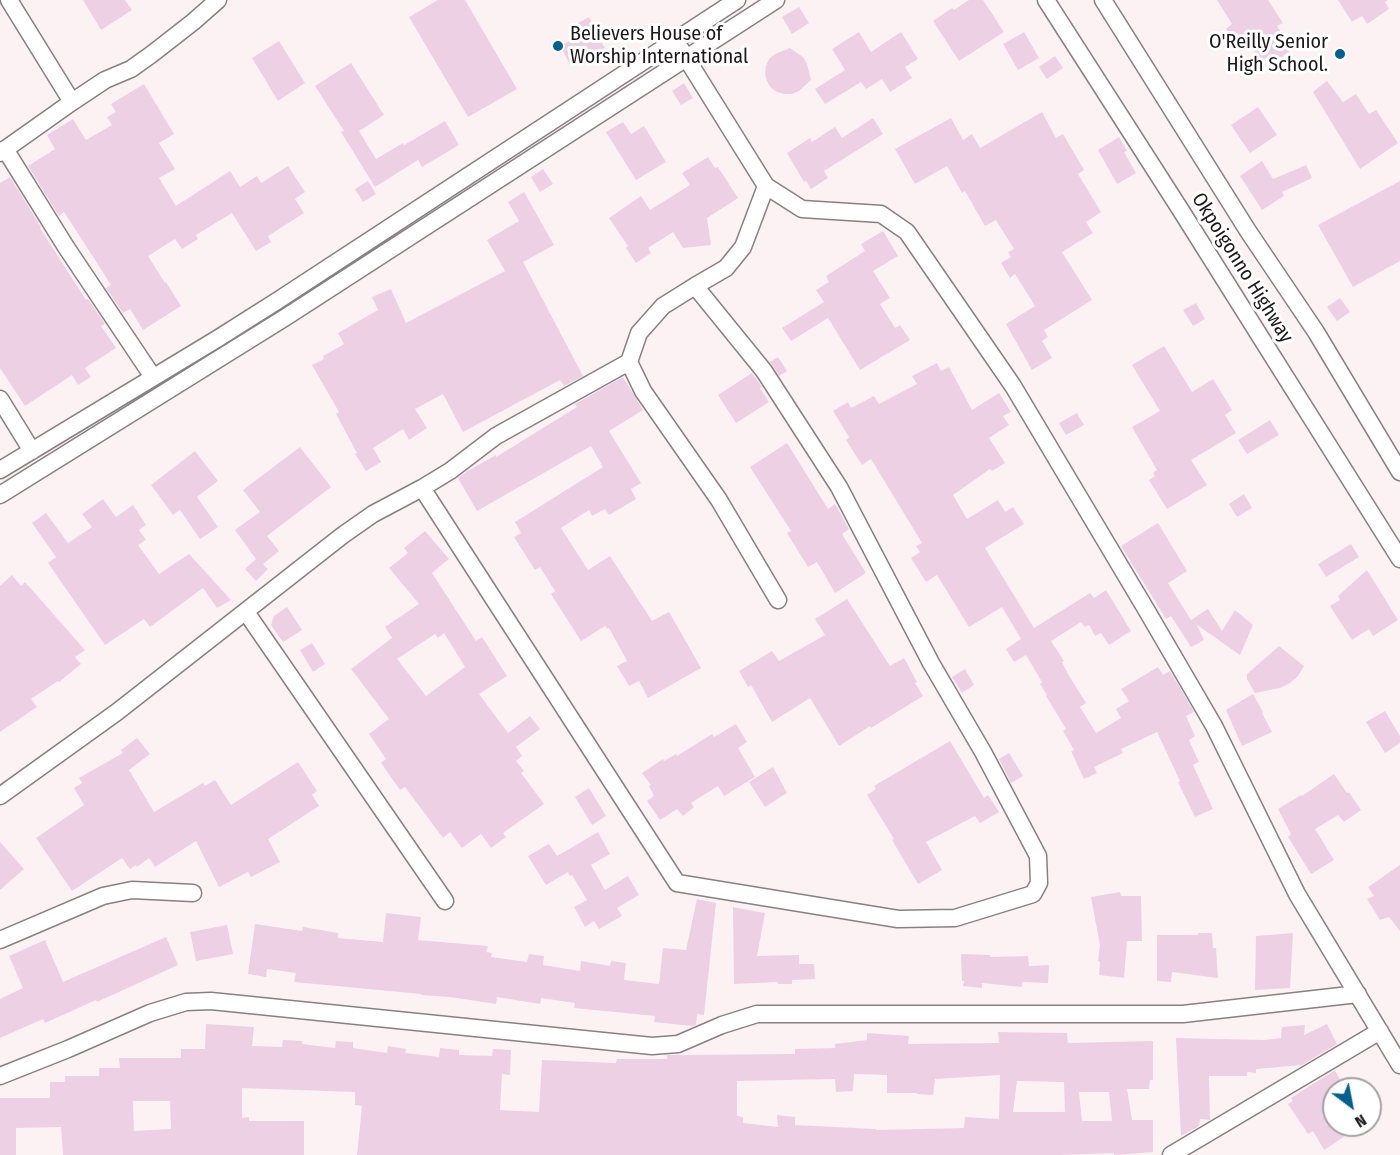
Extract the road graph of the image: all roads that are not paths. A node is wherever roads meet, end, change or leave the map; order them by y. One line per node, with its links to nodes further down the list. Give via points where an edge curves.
1 (9, 0): 9 (street)
2 (218, 0): 9 (street, via 131,69 105,80)
3 (737, 0): 7 (street)
4 (776, 0): 8 (street)
5 (1047, 0): 21 (street, Okpoigonno Highway)
6 (1103, 0): 18 (street, Okpoigonno Highway, via 1316,332)
7 (675, 40): 8 (street); 14 (street, via 277,301)
8 (687, 59): 11 (street); 20 (street, via 286,318)
9 (72, 102): 10 (street)
10 (3, 151): 14 (street)
11 (766, 186): 12 (street, via 743,247 726,268); 28 (street, via 802,209 881,214 906,232 1013,386 1141,601 1214,726 1297,894)
12 (695, 286): 13 (street, via 663,306 639,333); 19 (street, via 764,371 839,487 1038,856 1039,882 1033,894 955,918 898,920 677,883)
13 (629, 362): 19 (street, via 496,436); 22 (street, via 643,391 719,500)
14 (153, 377): 16 (street)
15 (0, 399): 16 (street)
16 (32, 451): 17 (street)
17 (0, 470)
18 (1400, 472)
19 (422, 488): 23 (street, via 365,519)
20 (0, 495)
21 (1400, 559)
22 (778, 600)
23 (246, 612): 24 (street); 26 (street)
24 (0, 796)
25 (193, 893): 27 (street, via 132,891 103,896)
26 (445, 901)
27 (0, 940)
28 (1358, 994): 29 (street); 31 (street, via 1183,1014 756,1014 678,1044 652,1046 211,1001 186,1002)
29 (1380, 1032): 30 (street); 32 (street)
30 (1400, 1065)
31 (0, 1076)
32 (1171, 1155)

